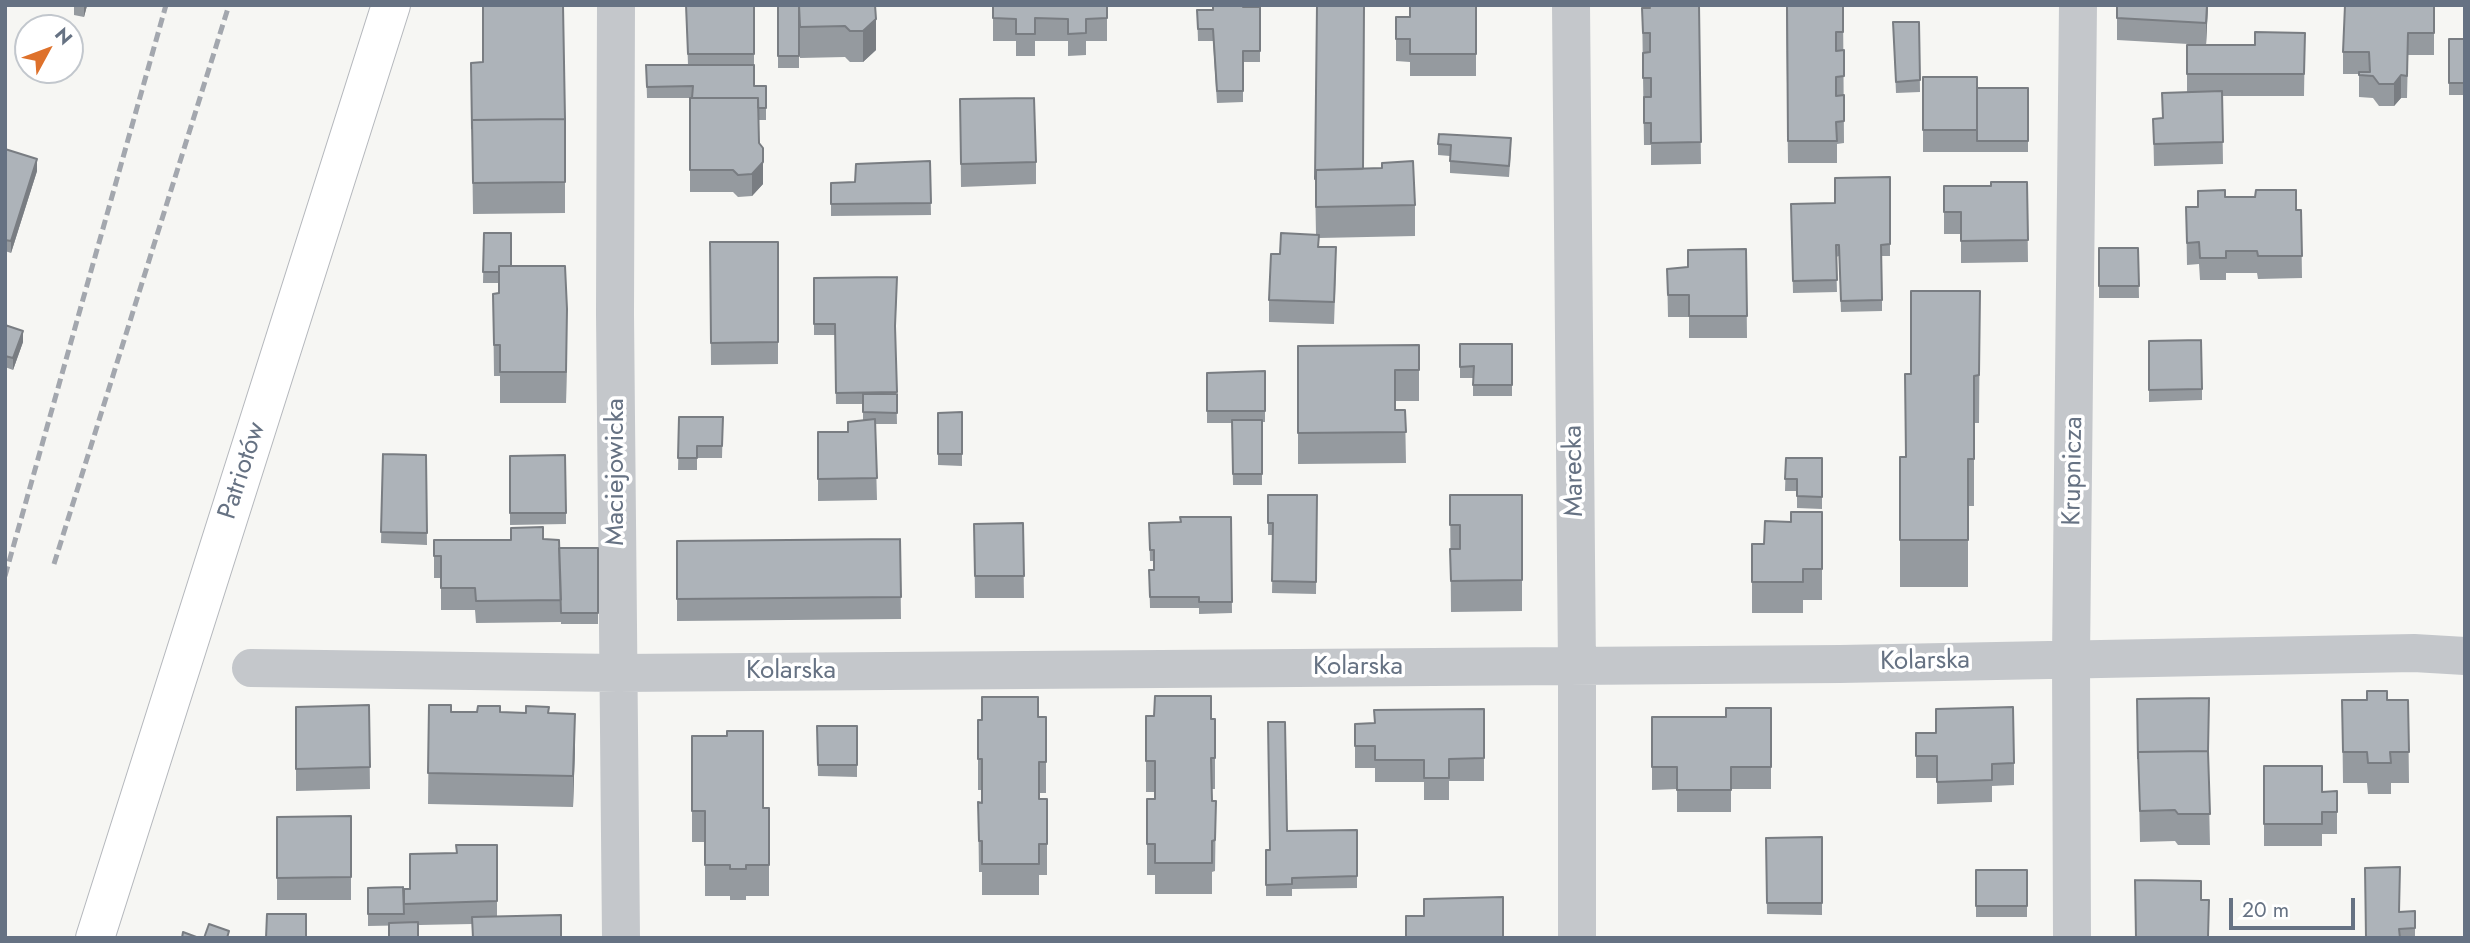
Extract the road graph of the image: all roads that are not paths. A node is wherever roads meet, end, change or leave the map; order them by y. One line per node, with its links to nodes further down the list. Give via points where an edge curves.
1 (391, 5): 10 (main road, Patriotów)
2 (616, 5): 9 (street, Maciejowicka)
3 (1571, 5): 7 (street, Marecka)
4 (2078, 5): 6 (street, Krupnicza)
5 (2465, 656): 6 (street, Kolarska)
6 (2071, 659): 7 (street, Kolarska); 13 (street, Krupnicza)
7 (1577, 667): 9 (street, Kolarska); 12 (street, Marecka)
8 (251, 668): 9 (street, Kolarska)
9 (618, 673): 11 (street, Maciejowicka)
10 (94, 938)
11 (621, 938)
12 (1577, 938)
13 (2072, 938)

